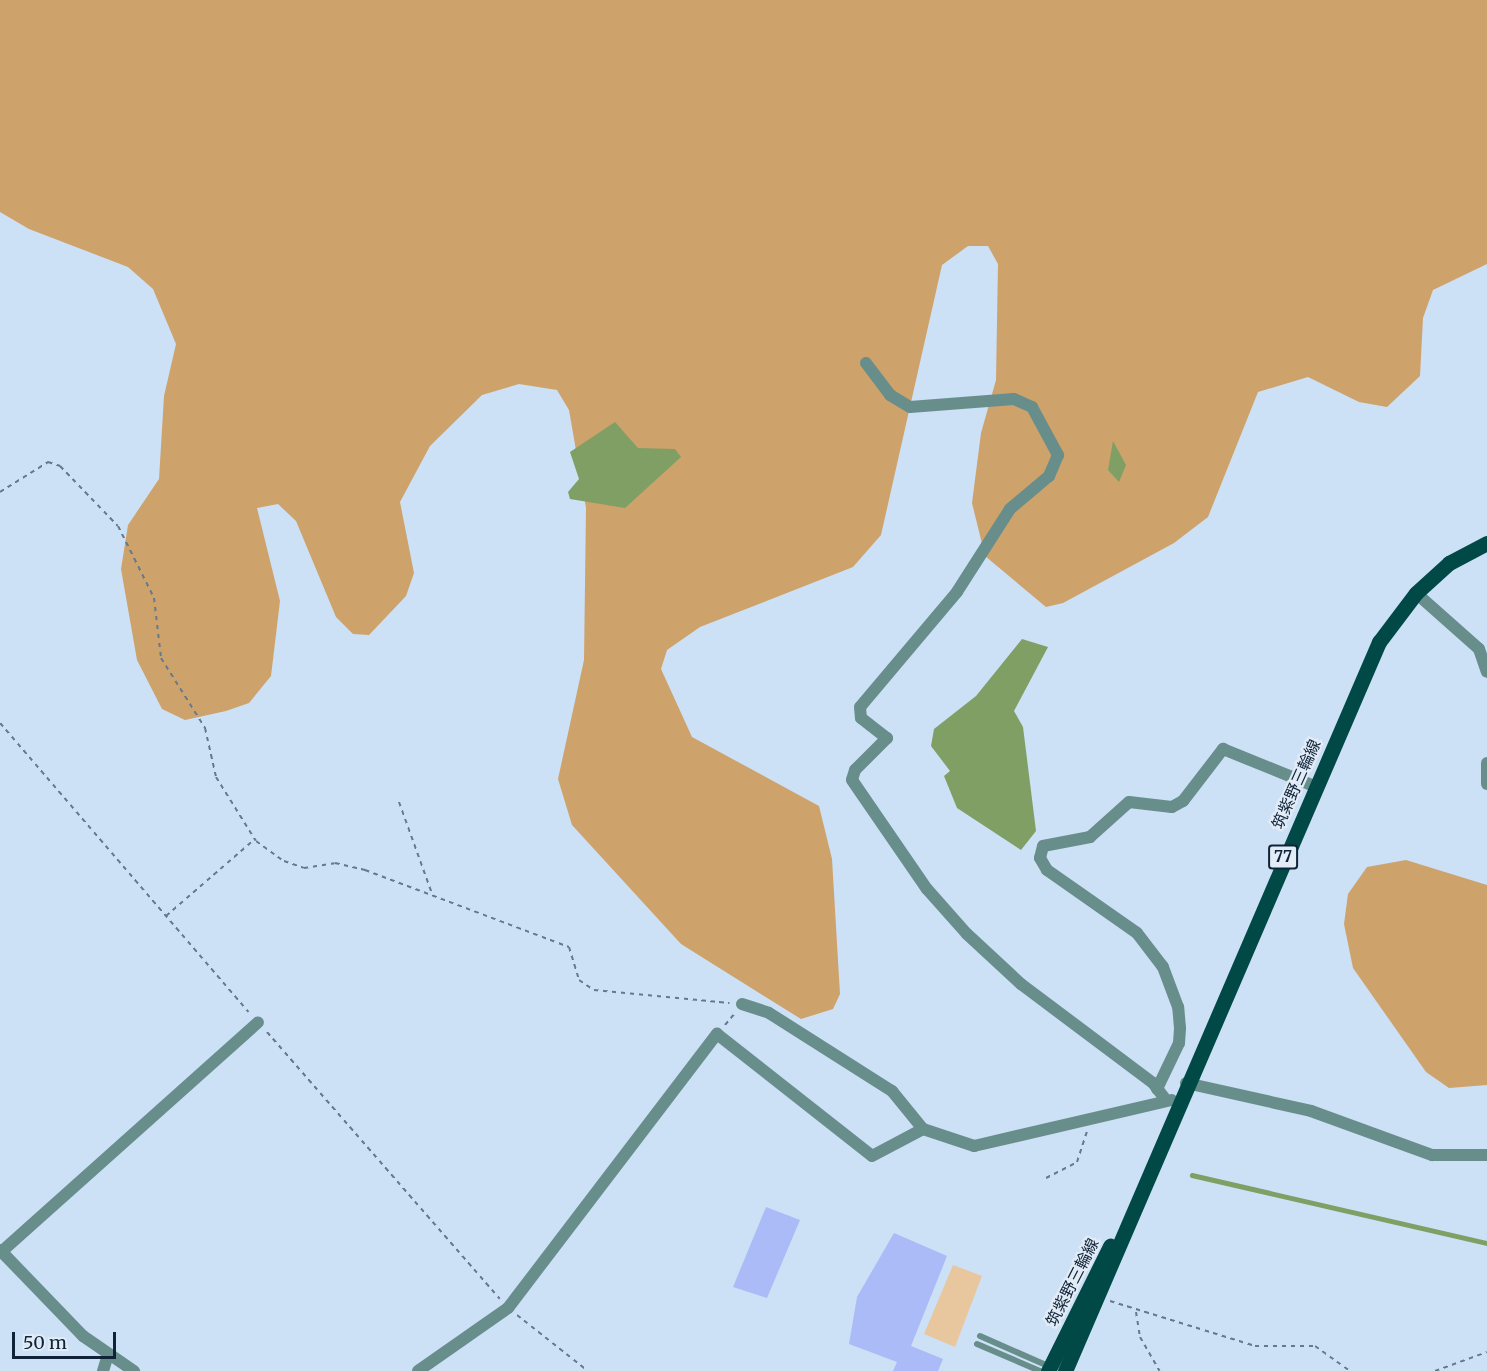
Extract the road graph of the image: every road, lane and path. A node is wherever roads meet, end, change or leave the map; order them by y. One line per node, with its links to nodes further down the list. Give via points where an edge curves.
1 (866, 363): 18 (street, via 890,395 910,407 1014,399 1032,407 1058,455 1049,476 1010,509 957,592 860,707 861,718 887,738 855,770 852,780 927,889 968,934 1021,984)
2 (0, 492): 11 (path, via 48,462 60,466 118,525 154,598 160,658 205,728 216,777)
3 (1487, 543): 4 (main road, 筑紫野三輪線 / 77, via 1449,563)
4 (1416, 593): 5 (street, via 1479,649); 9 (main road, 筑紫野三輪線 / 77, via 1379,642)
5 (1487, 672)
6 (0, 723): 13 (path)
7 (1487, 763): 8 (street)
8 (1487, 784)
9 (1314, 786): 17 (main road, 筑紫野三輪線 / 77); 18 (street, via 1223,749 1178,804 1129,802 1090,837 1043,846 1040,858 1047,870 1137,933 1163,967 1178,1007 1180,1028)
10 (399, 802): 12 (path)
11 (255, 839): 12 (path, via 284,861 304,868 335,863); 13 (path)
12 (431, 891): 14 (path, via 459,908 569,947 579,980 594,990)
13 (166, 916): 15 (path)
14 (742, 1004): 16 (path); 20 (street, via 769,1013 892,1091)
15 (258, 1022): 24 (street); 26 (path)
16 (717, 1035): 20 (street, via 872,1156); 26 (street)
17 (1186, 1083): 18 (main road, 筑紫野三輪線 / 77); 21 (street, via 1311,1111 1432,1155)
18 (1167, 1096): 19 (street); 23 (main road, 筑紫野三輪線 / 77)
19 (1088, 1120): 20 (street, via 974,1146); 22 (path, via 1077,1162)
20 (923, 1129)
21 (1487, 1155)
22 (1046, 1178)
23 (1133, 1211): 25 (main road, 筑紫野三輪線 / 77); 32 (main road, 筑紫野三輪線 / 77, via 1107,1251)
24 (1, 1251): 31 (street)
25 (1098, 1296): 27 (path); 32 (main road, 筑紫野三輪線 / 77)
26 (508, 1308): 35 (street); 36 (path)
27 (1136, 1312): 37 (path, via 1140,1337); 38 (path, via 1255,1346 1315,1346)
28 (980, 1336): 32 (lane)
29 (977, 1344): 32 (lane)
30 (1487, 1352): 39 (path)
31 (108, 1355): 33 (street); 34 (street)
32 (1052, 1370)
33 (103, 1371)
34 (134, 1371)
35 (418, 1371)
36 (588, 1371)
37 (1160, 1371)
38 (1350, 1371)
39 (1435, 1371)

